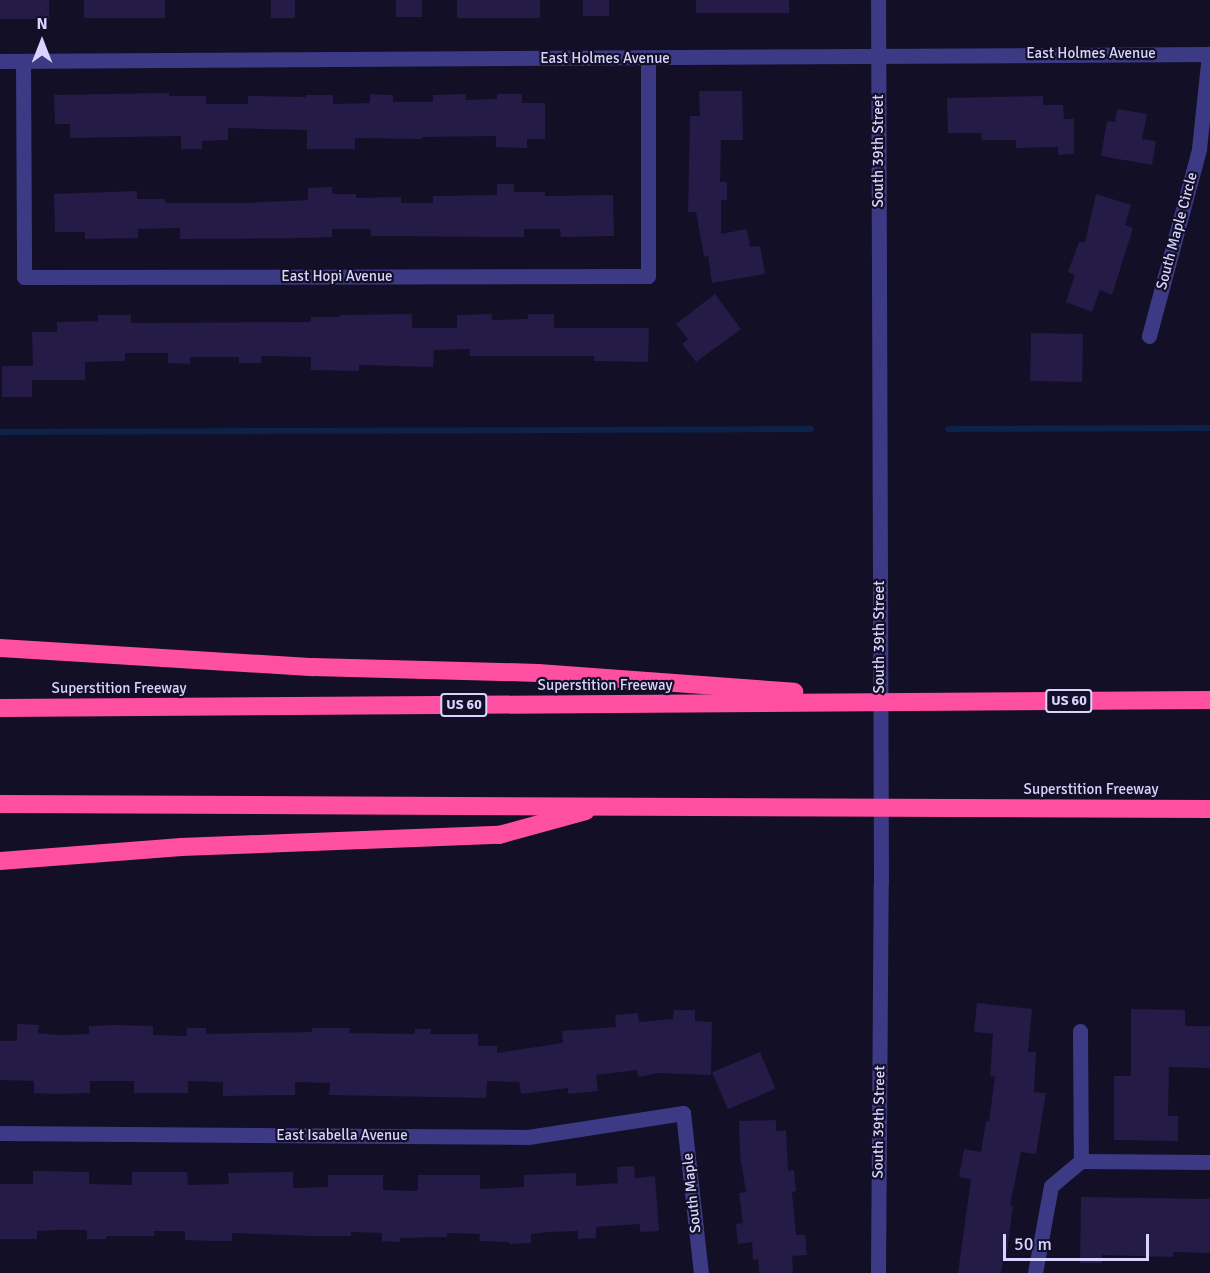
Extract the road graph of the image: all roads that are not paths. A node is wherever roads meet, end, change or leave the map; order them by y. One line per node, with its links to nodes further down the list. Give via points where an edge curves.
1 (878, 0): 2 (street, South 39th Street)
2 (879, 54): 3 (street, East Holmes Avenue); 4 (street, East Holmes Avenue); 22 (street, South 39th Street)
3 (1210, 54): 7 (street, South Maple Circle, via 1199,149)
4 (648, 59): 6 (street, East Holmes Avenue); 6 (street, East Hopi Avenue, via 648,276 24,277)
5 (0, 61): 6 (street, East Holmes Avenue)
6 (22, 61)
7 (1149, 336)
8 (0, 648): 10 (highway, via 313,667 538,674)
9 (1210, 700): 10 (highway, Superstition Freeway / US 60)
10 (927, 702): 11 (highway, Superstition Freeway / US 60)
11 (0, 708)
12 (0, 804): 13 (highway, Superstition Freeway)
13 (608, 805): 14 (highway, Superstition Freeway); 15 (highway, via 499,835 181,847)
14 (1210, 809)
15 (0, 861)
16 (1080, 1031): 19 (street)
17 (683, 1113): 18 (street, East Isabella Avenue, via 528,1137); 21 (street, South Maple)
18 (0, 1133)
19 (1081, 1161): 20 (street); 23 (street, via 1051,1186)
20 (1210, 1162)
21 (700, 1273)
22 (878, 1273)
23 (1035, 1273)

